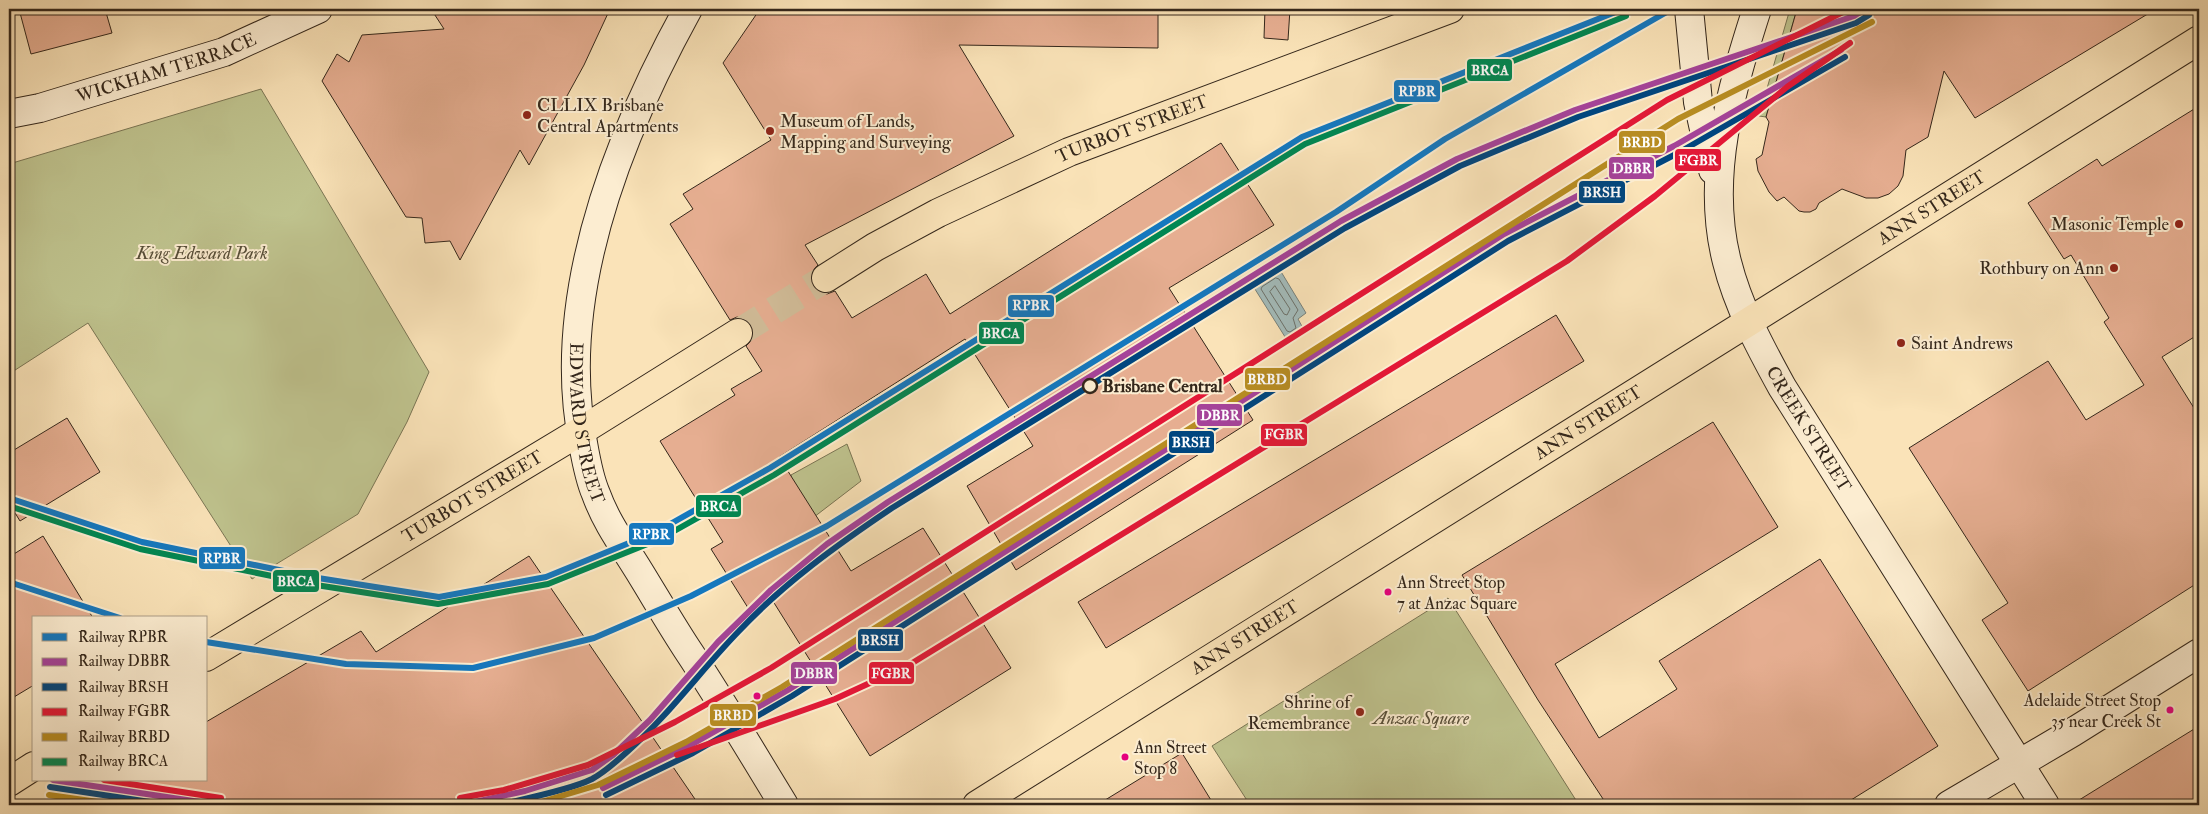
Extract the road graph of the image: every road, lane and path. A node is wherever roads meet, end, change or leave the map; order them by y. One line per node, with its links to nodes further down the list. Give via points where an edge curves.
1 (318, 9): 7 (main road, WICKHAM TERRACE, via 224,52 40,108)
2 (688, 9): 12 (main road, EDWARD STREET, via 630,132 584,275 576,351)
3 (1450, 9): 9 (main road, TURBOT STREET, via 1069,152 978,193 892,238)
4 (1688, 9): 8 (main road, via 1698,102)
5 (1757, 9): 8 (main road, CREEK STREET, via 1730,102)
6 (2199, 40): 10 (main road, ANN STREET)
7 (9, 114)
8 (1718, 191): 10 (main road, CREEK STREET, via 1727,263)
9 (826, 278)
10 (1748, 322): 15 (main road, CREEK STREET, via 1782,387); 19 (main road, ANN STREET)
11 (738, 333): 12 (main road, TURBOT STREET)
12 (581, 431): 14 (main road, TURBOT STREET); 18 (main road, EDWARD STREET, via 596,494 615,536)
13 (2199, 653): 15 (main road)
14 (208, 656)
15 (2019, 763): 20 (main road); 21 (main road, CREEK STREET)
16 (32, 767): 17 (main road)
17 (9, 782)
18 (784, 805)
19 (977, 805)
20 (1949, 805)
21 (2045, 805)

